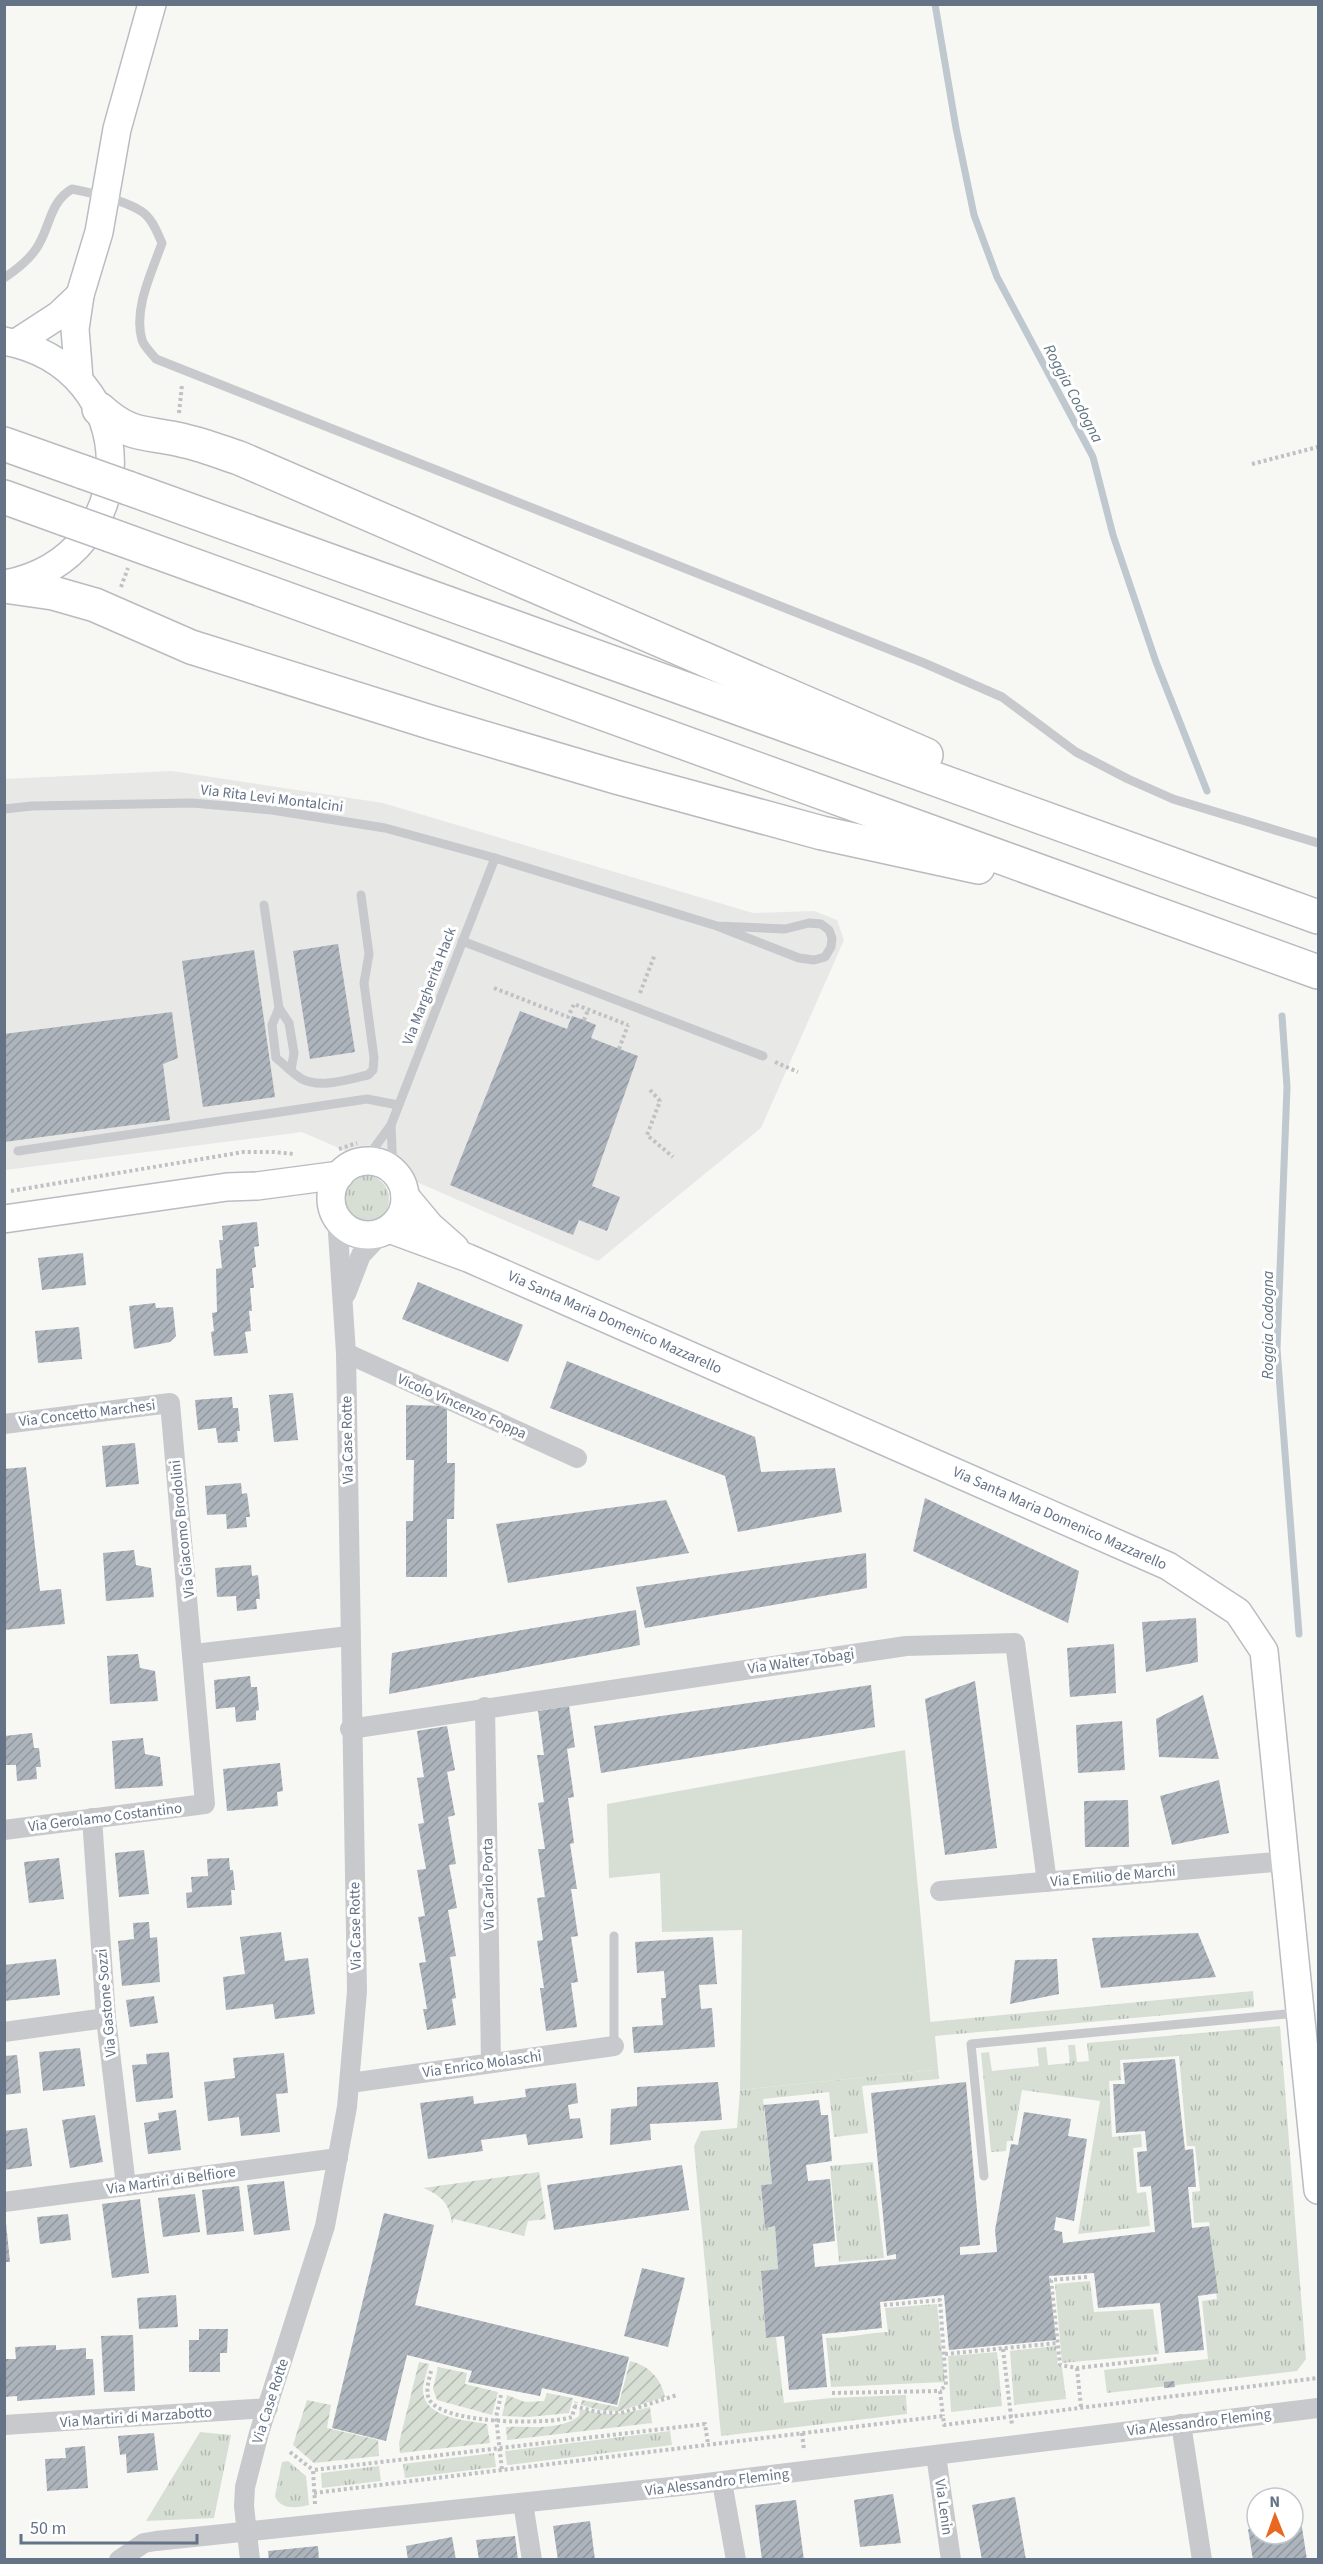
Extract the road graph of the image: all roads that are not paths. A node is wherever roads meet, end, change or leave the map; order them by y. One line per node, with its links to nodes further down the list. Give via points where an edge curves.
1 (152, 4): 2 (street, via 117,129)
2 (105, 197): 3 (lane, via 72,189 61,195 37,248); 4 (street); 12 (lane, via 141,211 162,243 140,320 142,341 156,359 924,663 1002,697 1076,752 1173,799)
3 (4, 278)
4 (80, 295): 5 (street, via 59,315); 6 (street, via 75,329)
5 (10, 342): 6 (street, via 50,356)
6 (79, 379): 7 (street)
7 (99, 409): 10 (street, via 110,446 111,466 104,504 96,522 79,546 57,565 39,575); 13 (highway, via 116,424 144,435 185,440 250,463 884,735)
8 (4, 444): 13 (highway, bridge)
9 (4, 497): 16 (highway, bridge)
10 (4, 585): 16 (highway, via 95,605 191,647 616,777 822,833)
11 (4, 810): 14 (lane, Via Rita Levi Montalcini, via 192,803 273,810 385,828)
12 (1318, 843)
13 (1124, 846): 18 (highway)
14 (495, 858): 19 (lane, Via Rita Levi Montalcini); 20 (lane, Via Margherita Hack)
15 (361, 895): 24 (lane, via 369,954 364,983 373,1070 368,1075 311,1083)
16 (1106, 895): 21 (highway)
17 (264, 905): 22 (lane)
18 (1318, 916)
19 (717, 926): 19 (lane, via 799,958 825,957 831,947 829,930 821,924 785,929)
20 (462, 940): 23 (lane); 25 (lane, Via Margherita Hack)
21 (1318, 972)
22 (279, 1008): 24 (lane, via 290,1023 294,1053); 24 (lane, via 272,1025 276,1058)
23 (763, 1056)
24 (291, 1070)
25 (398, 1105): 26 (lane, Via Margherita Hack); 27 (lane, via 367,1099)
26 (391, 1125): 28 (lane); 30 (lane)
27 (18, 1151)
28 (362, 1152): 29 (street, via 352,1165); 30 (street)
29 (336, 1165): 31 (street); 33 (street, via 331,1195)
30 (393, 1172): 32 (street, via 402,1182)
31 (257, 1186): 33 (street, via 293,1191); 34 (street)
32 (405, 1196): 35 (street, via 401,1215); 36 (street, Via Santa Maria Domenico Mazzarello, via 430,1226)
33 (336, 1216): 35 (street, via 345,1228 358,1234); 37 (street, Via Case Rotte)
34 (4, 1219)
35 (385, 1231): 36 (street, Via Santa Maria Domenico Mazzarello); 37 (street, Via Case Rotte, via 358,1261)
36 (468, 1258): 49 (street, Via Santa Maria Domenico Mazzarello, via 1168,1566 1238,1612 1264,1651)
37 (343, 1306): 38 (street, Via Case Rotte)
38 (346, 1353): 41 (street, Vicolo Vincenzo Foppa); 42 (street, Via Case Rotte)
39 (170, 1403): 40 (street, Via Concetto Marchesi); 43 (street, Via Giacomo Brodolini)
40 (4, 1424)
41 (577, 1458)
42 (349, 1636): 43 (street); 45 (street, Via Case Rotte)
43 (194, 1654): 46 (street, Via Giacomo Brodolini)
44 (485, 1707): 45 (street, Via Walter Tobagi); 50 (street, Via Walter Tobagi, via 906,1646 1015,1643); 57 (street, Via Carlo Porta)
45 (350, 1729): 58 (street, Via Case Rotte, via 357,1991)
46 (206, 1804): 47 (street, Via Gerolamo Costantino)
47 (92, 1818): 48 (street, Via Gerolamo Costantino); 54 (street, Via Gastone Sozzi)
48 (4, 1830)
49 (1286, 1862): 50 (street, Via Emilio de Marchi); 53 (street, Via Santa Maria Domenico Mazzarello)
50 (1047, 1882): 51 (street, Via Emilio de Marchi)
51 (940, 1891)
52 (614, 1936): 56 (lane)
53 (1300, 2013): 60 (lane, via 971,2043); 62 (street, Via Santa Maria Domenico Mazzarello)
54 (106, 2018): 55 (street); 61 (street, Via Gastone Sozzi)
55 (4, 2032)
56 (614, 2046): 57 (street, Via Enrico Molaschi)
57 (491, 2062): 58 (street, Via Enrico Molaschi)
58 (350, 2083): 59 (street, Via Case Rotte)
59 (338, 2157): 61 (street, Via Martiri di Belfiore); 64 (street, Via Case Rotte, via 319,2248)
60 (984, 2176)
61 (126, 2186): 63 (street, Via Martiri di Belfiore)
62 (1318, 2190)
63 (4, 2202)
64 (268, 2408): 67 (street, Via Martiri di Marzabotto); 71 (street, Via Case Rotte, via 245,2487)
65 (1318, 2408): 66 (street, Via Alessandro Fleming)
66 (1181, 2424): 68 (street, Via Alessandro Fleming); 77 (street)
67 (4, 2425)
68 (936, 2455): 69 (street, Via Alessandro Fleming); 76 (street, Via Lenin)
69 (722, 2482): 70 (street, Via Alessandro Fleming); 75 (street)
70 (523, 2503): 71 (street, Via Alessandro Fleming); 74 (street)
71 (246, 2532): 72 (street, Via Alessandro Fleming, via 144,2543); 73 (street, Via Case Rotte)
72 (118, 2559)
73 (250, 2559)
74 (532, 2559)
75 (736, 2559)
76 (951, 2559)
77 (1202, 2559)

